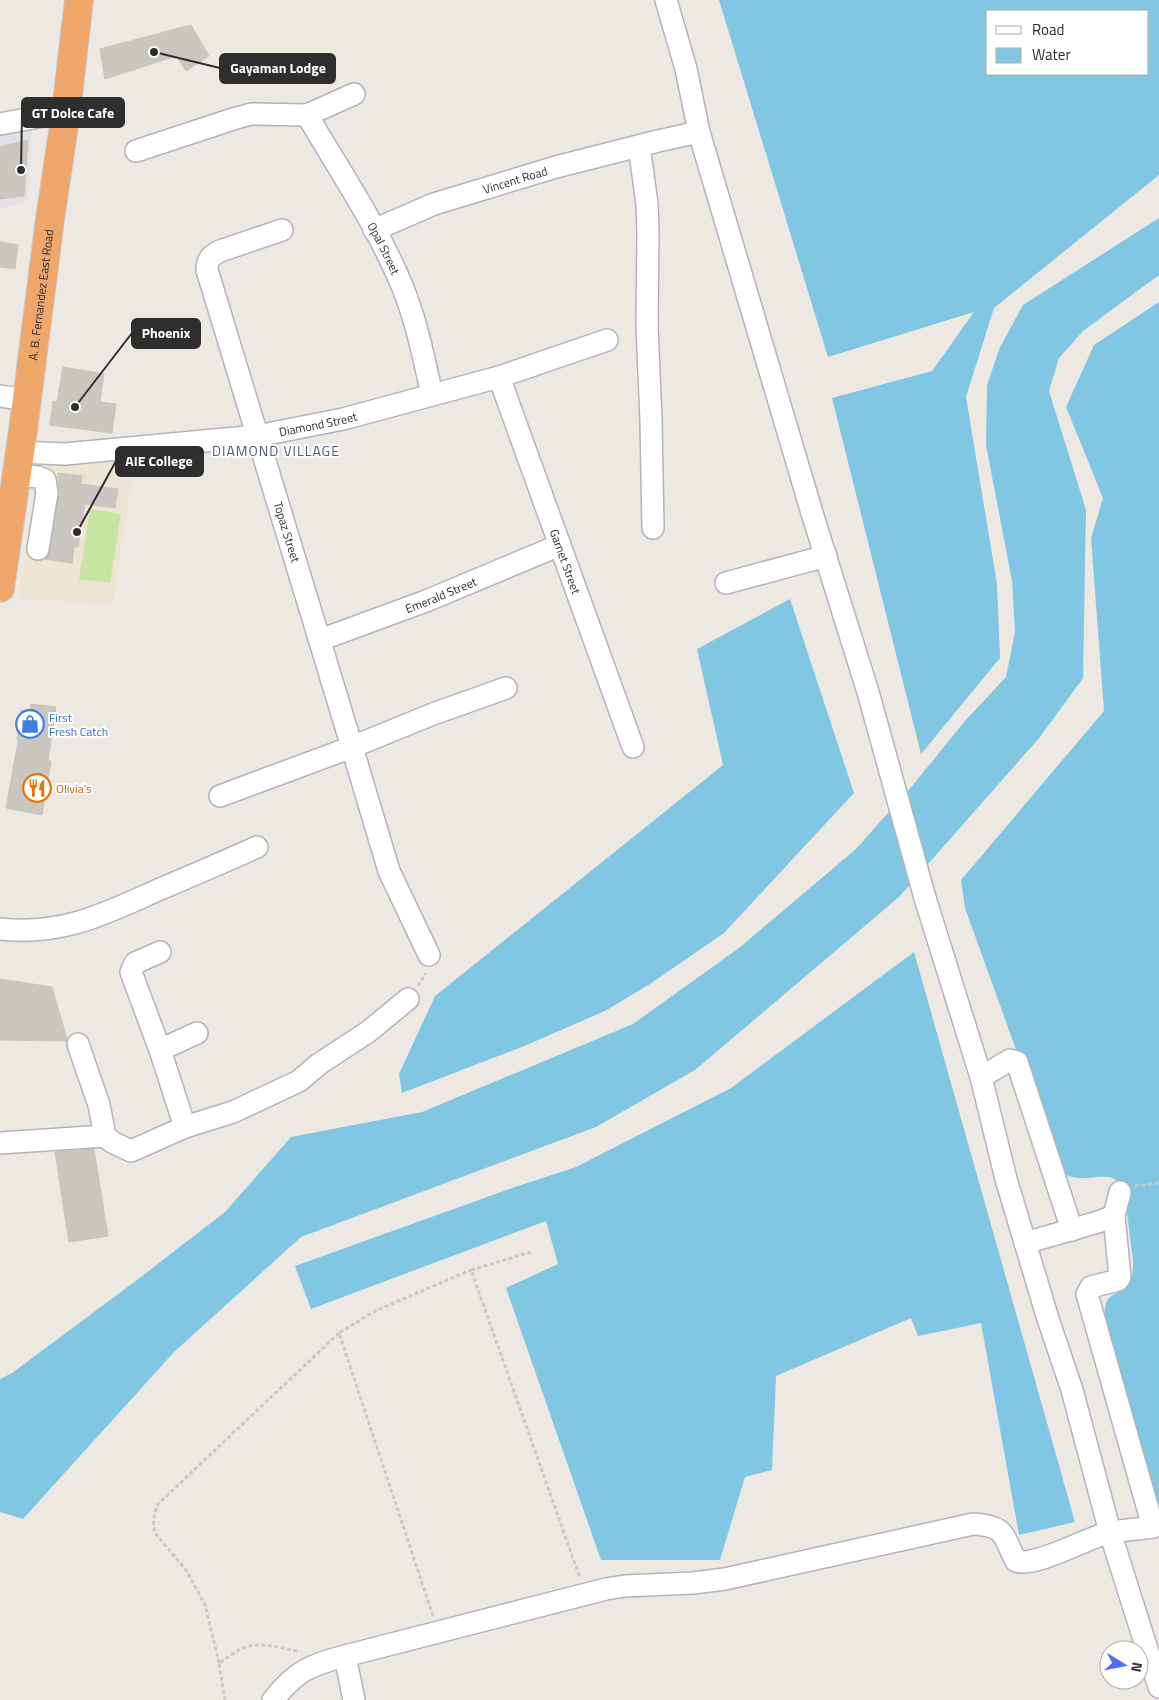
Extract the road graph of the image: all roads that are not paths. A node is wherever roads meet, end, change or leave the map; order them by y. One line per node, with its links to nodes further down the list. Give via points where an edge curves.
1 (80, 0): 4 (highway, A. B. Fernandez East Road)
2 (666, 0): 7 (street, via 686,68)
3 (354, 94): 5 (street)
4 (66, 112): 6 (street); 15 (highway, A. B. Fernandez East Road, via 51,211)
5 (307, 115): 9 (street, via 251,114); 11 (street, Opal Street)
6 (0, 124)
7 (699, 132): 8 (street, Vincent Road); 21 (street)
8 (649, 143): 11 (street, Vincent Road, via 434,204); 18 (street, via 648,326)
9 (136, 151)
10 (282, 230): 16 (street, Topaz Street, via 220,251 207,262 209,280)
11 (374, 230): 14 (street, Opal Street, via 403,287)
12 (607, 340): 13 (street, Diamond Street)
13 (499, 377): 14 (street, Diamond Street); 19 (street, Garnet Street)
14 (432, 395): 16 (street, Diamond Street, via 343,419)
15 (13, 398): 17 (highway, A. B. Fernandez East Road)
16 (257, 436): 17 (street, Diamond Street, via 65,454); 24 (street, Topaz Street)
17 (18, 463): 20 (street, via 45,480 47,493); 23 (highway, A. B. Fernandez East Road)
18 (653, 528)
19 (560, 545): 24 (street, Emerald Street, via 426,601); 27 (street, Garnet Street)
20 (38, 549)
21 (826, 556): 22 (street); 37 (street)
22 (726, 583)
23 (0, 588)
24 (320, 640): 26 (street, Topaz Street)
25 (506, 688): 26 (street)
26 (352, 747): 28 (street); 32 (street, Topaz Street, via 390,872)
27 (633, 747)
28 (220, 796)
29 (257, 847): 30 (street, via 93,919 60,928)
30 (0, 929)
31 (160, 952): 36 (street, via 135,963 131,972)
32 (429, 956)
33 (408, 999): 38 (street, via 299,1081 233,1112)
34 (197, 1033): 36 (street)
35 (78, 1044): 39 (street)
36 (160, 1050): 38 (street)
37 (981, 1078): 43 (street, via 1010,1060 1017,1062); 44 (street)
38 (185, 1127): 39 (street, via 131,1151)
39 (106, 1136): 40 (street)
40 (0, 1143)
41 (1126, 1190): 42 (street)
42 (1114, 1216): 43 (street); 45 (street, via 1120,1277 1091,1287 1087,1294 1153,1527)
43 (1072, 1230): 44 (street)
44 (1025, 1243): 45 (street, via 1072,1390)
45 (1105, 1534): 46 (street, via 1023,1563 1018,1562 1012,1553 1004,1533 992,1526 973,1524 725,1579 693,1584 625,1586); 47 (street)
46 (345, 1656): 48 (street, via 308,1667); 49 (street)
47 (1159, 1687)
48 (273, 1700)
49 (354, 1700)

